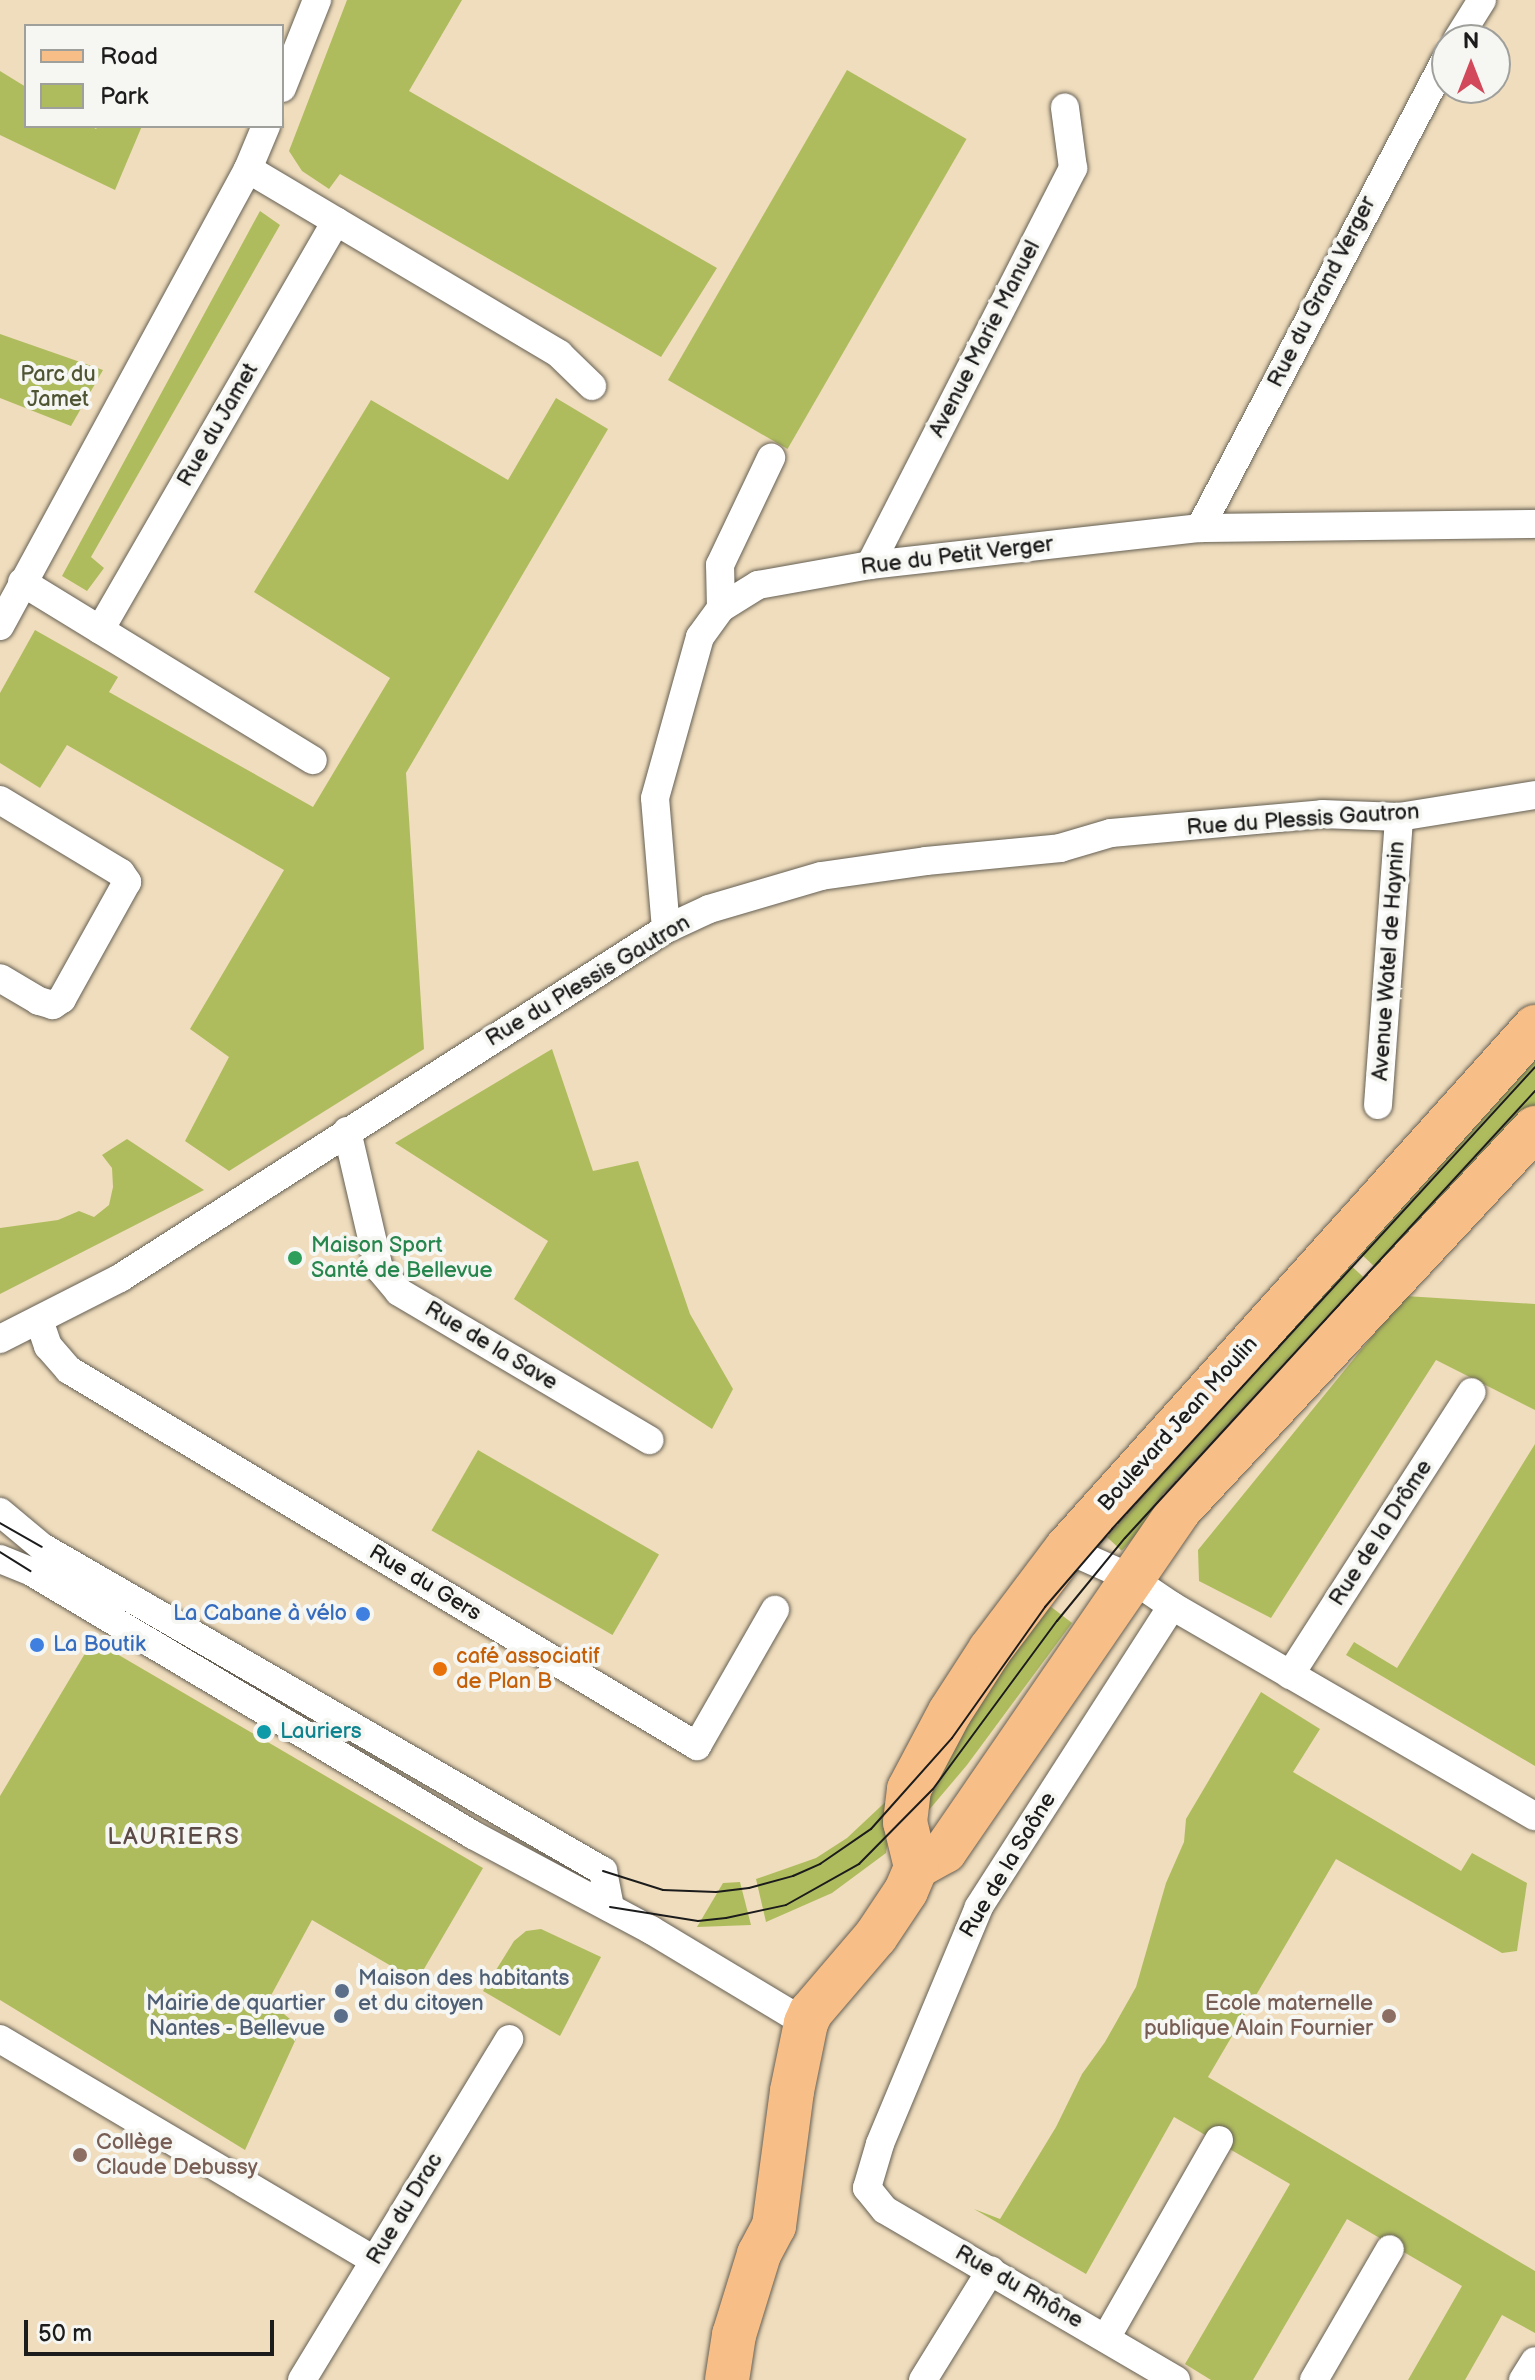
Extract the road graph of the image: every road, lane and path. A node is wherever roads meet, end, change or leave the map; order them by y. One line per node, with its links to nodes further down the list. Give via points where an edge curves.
1 (317, 0): 4 (street)
2 (1482, 0): 3 (street)
3 (1467, 24)
4 (284, 83)
5 (1431, 88): 13 (street, Rue du Grand Verger)
6 (1065, 108): 14 (street, Avenue Marie Manuel, via 1073,168)
7 (265, 128): 8 (street)
8 (248, 169): 9 (street); 15 (street)
9 (336, 221): 10 (street, via 559,354); 18 (street, Rue du Jamet)
10 (592, 386)
11 (771, 458): 16 (street, via 720,565)
12 (1535, 524): 13 (street, Rue du Petit Verger)
13 (1200, 528): 14 (street, Rue du Petit Verger)
14 (870, 565): 16 (street, Rue du Petit Verger, via 758,585)
15 (22, 582): 17 (street); 18 (street)
16 (721, 608): 23 (street, Rue du Petit Verger, via 700,637 655,798)
17 (0, 626)
18 (100, 630): 19 (street)
19 (313, 760)
20 (1535, 795): 22 (street, Rue du Plessis Gautron)
21 (2, 808): 24 (street, via 121,873 127,882 62,999 53,1005 39,1001)
22 (1399, 817): 23 (street, Rue du Plessis Gautron, via 1322,814 1111,833 1060,848 870,867 754,893); 26 (street, Avenue Watel de Haynin)
23 (666, 929): 28 (street, Rue du Plessis Gautron)
24 (0, 978)
25 (1535, 1027): 34 (main road, Boulevard Jean Moulin)
26 (1378, 1105)
27 (1535, 1128): 37 (main road, via 1180,1509)
28 (347, 1131): 29 (street, Rue du Plessis Gautron, via 216,1220); 32 (street, Rue de la Save, via 379,1268 399,1292)
29 (39, 1320): 30 (street, Rue du Plessis Gautron); 39 (street, Rue du Gers, via 48,1346 69,1370 697,1746)
30 (0, 1339)
31 (1472, 1392): 40 (street, Rue de la Drôme)
32 (649, 1440)
33 (0, 1512): 36 (street)
34 (1066, 1549): 37 (street); 42 (main road, Boulevard Jean Moulin, via 990,1650 909,1789 905,1822)
35 (0, 1559): 36 (street)
36 (36, 1559): 43 (street, via 473,1835); 43 (street, via 603,1871)
37 (1131, 1578): 38 (street); 42 (main road, via 945,1851)
38 (1172, 1606): 40 (street); 48 (street, Rue de la Saône, via 979,1907 891,2115)
39 (775, 1610)
40 (1290, 1675): 41 (street)
41 (1534, 1816)
42 (916, 1867): 44 (main road, via 876,1936)
43 (610, 1907): 44 (street)
44 (808, 2017): 55 (main road, via 774,2226 759,2254 734,2335)
45 (0, 2039): 50 (street)
46 (509, 2039): 50 (street, Rue du Drac)
47 (1219, 2140): 52 (street)
48 (867, 2188): 51 (street, Rue du Rhône, via 885,2210)
49 (1390, 2249): 58 (street)
50 (374, 2260): 54 (street, Rue du Drac)
51 (991, 2270): 52 (street, Rue du Rhône); 56 (street)
52 (1106, 2338): 57 (street, Rue du Rhône)
53 (1535, 2361): 59 (street)
54 (302, 2380)
55 (727, 2380)
56 (923, 2380)
57 (1176, 2380)
58 (1314, 2380)
59 (1523, 2380)

